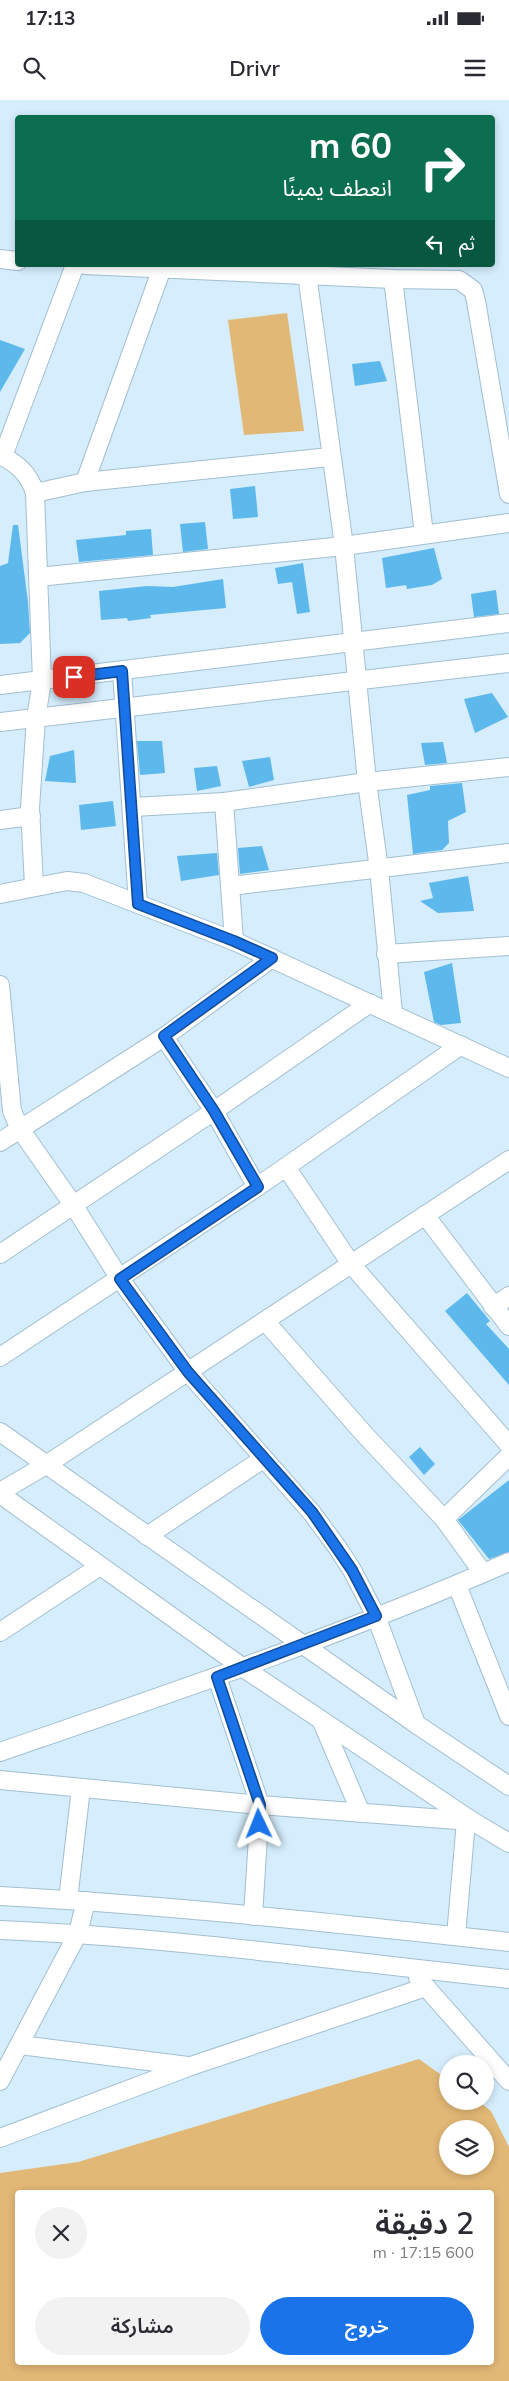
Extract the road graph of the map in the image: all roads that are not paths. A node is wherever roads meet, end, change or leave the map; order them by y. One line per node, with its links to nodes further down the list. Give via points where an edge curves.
1 (0, 259): 2 (street)
2 (15, 261)
3 (74, 267): 8 (street)
4 (136, 267): 5 (street)
5 (162, 268): 6 (street); 10 (street)
6 (307, 274): 7 (street); 9 (street)
7 (392, 279): 12 (street, via 459,280 473,290); 14 (street)
8 (1, 455): 11 (street, via 25,471)
9 (330, 457): 10 (street); 15 (street)
10 (85, 482): 11 (street)
11 (34, 494): 16 (street)
12 (509, 494)
13 (509, 523): 14 (street)
14 (424, 534): 15 (street)
15 (344, 546): 16 (street); 18 (street)
16 (38, 577): 21 (street)
17 (509, 623): 18 (street)
18 (354, 642): 20 (street); 22 (street)
19 (509, 663): 22 (street)
20 (122, 671): 21 (street); 24 (street)
21 (42, 681): 23 (street); 25 (street)
22 (358, 681): 24 (street); 28 (street)
23 (0, 685)
24 (124, 708): 25 (street); 30 (street)
25 (36, 718): 26 (street); 31 (street)
26 (0, 722)
27 (509, 767): 28 (street)
28 (367, 782): 29 (street); 34 (street)
29 (224, 802): 30 (street); 36 (street)
30 (133, 806): 38 (street)
31 (31, 816): 32 (street); 35 (street)
32 (0, 820)
33 (509, 853): 34 (street)
34 (380, 869): 36 (street); 41 (street)
35 (34, 886): 37 (street); 38 (street, via 84,882)
36 (230, 886): 39 (street)
37 (0, 894)
38 (138, 904): 39 (street)
39 (234, 941): 42 (street)
40 (509, 946): 41 (street)
41 (386, 954): 45 (street)
42 (272, 958): 44 (street); 46 (street)
43 (0, 985): 50 (street, via 12,1111)
44 (370, 1003): 45 (street); 49 (street)
45 (393, 1013): 47 (street)
46 (164, 1036): 49 (street); 50 (street)
47 (461, 1046): 48 (street); 53 (street)
48 (509, 1068)
49 (214, 1111): 54 (street); 55 (street)
50 (20, 1129): 51 (street); 55 (street)
51 (0, 1142)
52 (509, 1160): 56 (street)
53 (286, 1167): 54 (street); 58 (street)
54 (258, 1187): 59 (street)
55 (74, 1206): 57 (street); 59 (street)
56 (425, 1215): 58 (street); 61 (street)
57 (0, 1254)
58 (352, 1264): 62 (street); 67 (street)
59 (120, 1279): 64 (street); 65 (street)
60 (509, 1296): 61 (street)
61 (493, 1307): 63 (street)
62 (265, 1321): 65 (street); 72 (street)
63 (509, 1326)
64 (0, 1357)
65 (188, 1372): 69 (street); 70 (street)
66 (0, 1432): 70 (street)
67 (509, 1445)
68 (509, 1456): 72 (street)
69 (264, 1460): 73 (street); 78 (street, via 312,1512 338,1547)
70 (46, 1465): 71 (street); 73 (street)
71 (0, 1493): 75 (street)
72 (444, 1519): 76 (street)
73 (147, 1536): 80 (street)
74 (509, 1562): 76 (street)
75 (100, 1566): 79 (street); 81 (street)
76 (483, 1574): 77 (street)
77 (457, 1585): 78 (street); 83 (street)
78 (376, 1616): 80 (street); 85 (street)
79 (0, 1632)
80 (302, 1644): 81 (street); 85 (street)
81 (242, 1667): 82 (street); 84 (street)
82 (217, 1677): 86 (street); 90 (street)
83 (509, 1716)
84 (322, 1722): 91 (street); 92 (street)
85 (416, 1724): 88 (street)
86 (0, 1752)
87 (0, 1780): 89 (street)
88 (509, 1786)
89 (80, 1788): 90 (street); 95 (street)
90 (260, 1805): 91 (street); 96 (street)
91 (361, 1813): 92 (street)
92 (469, 1821): 93 (street); 99 (street)
93 (509, 1843)
94 (0, 1896): 95 (street)
95 (77, 1901): 96 (street); 98 (street)
96 (253, 1916): 99 (street)
97 (0, 1930): 98 (street)
98 (78, 1933): 101 (street, via 240,1947); 104 (street)
99 (456, 1936): 100 (street)
100 (509, 1942)
101 (408, 1968): 102 (street); 103 (street)
102 (509, 1979)
103 (426, 1987): 105 (street); 107 (street)
104 (20, 2045): 105 (street); 106 (street)
105 (191, 2066): 108 (street)
106 (0, 2081)
107 (509, 2081)
108 (0, 2138)

